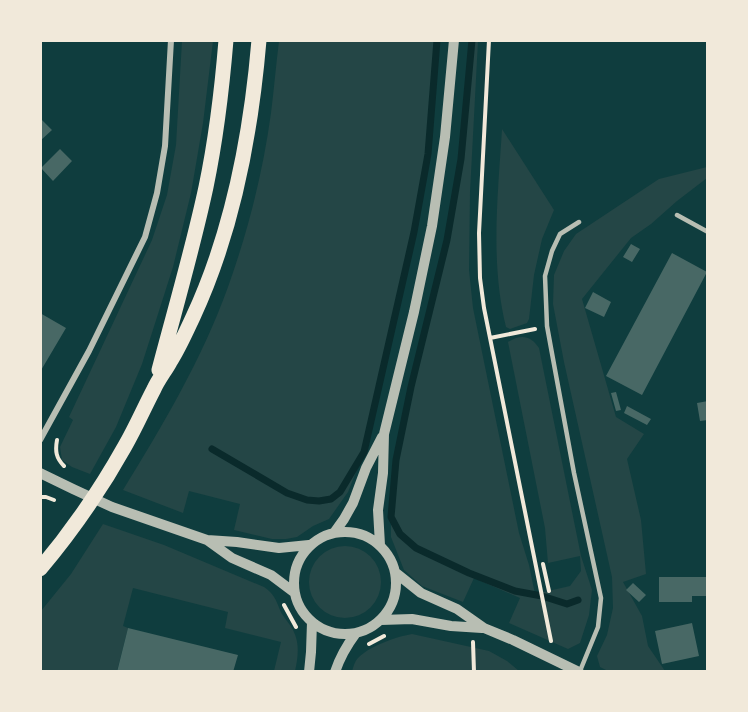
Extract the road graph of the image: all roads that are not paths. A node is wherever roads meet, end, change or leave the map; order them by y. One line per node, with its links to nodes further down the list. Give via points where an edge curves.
1 (171, 40): 10 (street, via 165,147 145,237)
2 (226, 40): 8 (main road, via 206,184)
3 (259, 40): 8 (main road, via 251,114 231,213 193,316)
4 (454, 40): 9 (street, via 432,226)
5 (677, 215): 7 (lane)
6 (579, 222): 25 (lane, via 560,234 545,276 547,326 601,598 598,627)
7 (708, 232)
8 (154, 387): 16 (main road, via 126,444 85,510)
9 (384, 434): 12 (street, via 353,503); 15 (street, via 378,510)
10 (40, 440)
11 (40, 473): 13 (street, via 112,507)
12 (334, 533): 14 (street); 15 (street, via 358,532)
13 (207, 540): 14 (street, via 279,548); 18 (street, via 232,558 271,575)
14 (309, 545): 18 (street, via 299,559)
15 (380, 545): 17 (street)
16 (40, 569)
17 (396, 573): 19 (street, via 395,598); 21 (street, via 421,593 457,609)
18 (294, 593): 20 (street)
19 (381, 620): 21 (street, via 412,619); 22 (street)
20 (312, 622): 22 (street, via 327,631); 23 (street)
21 (484, 628): 25 (street)
22 (356, 633): 24 (street)
23 (309, 672)
24 (334, 672)
25 (579, 672)

